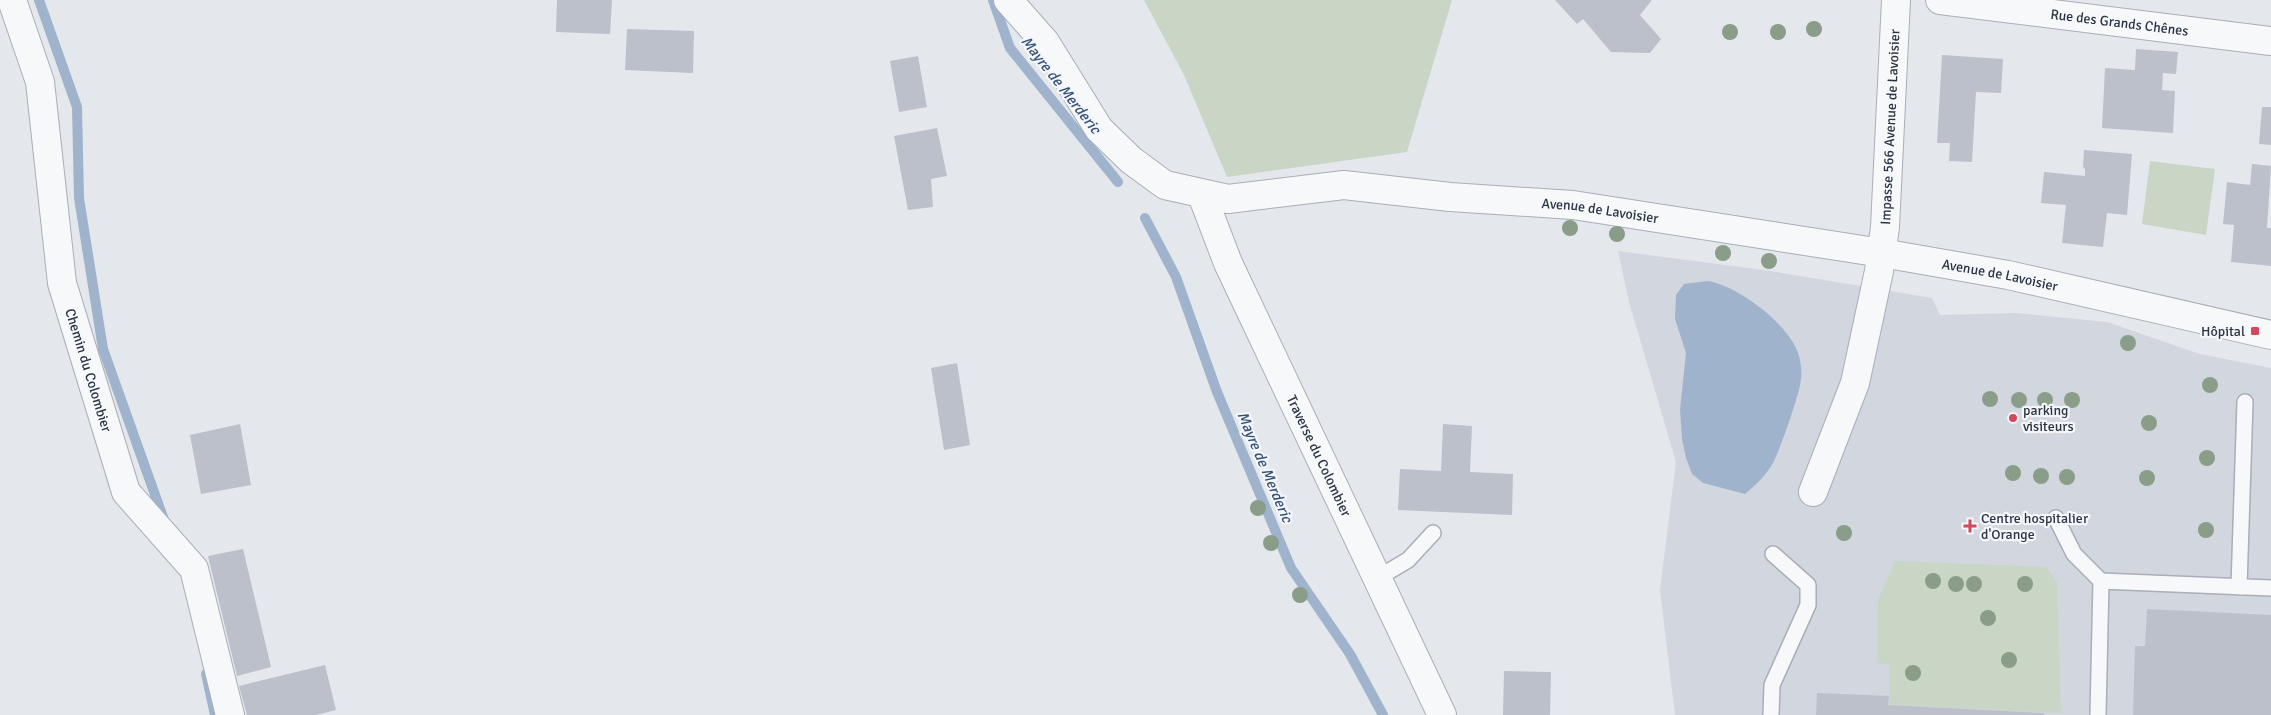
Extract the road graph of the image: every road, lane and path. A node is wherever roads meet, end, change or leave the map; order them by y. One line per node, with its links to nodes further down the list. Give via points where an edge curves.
1 (12, 0): 18 (street, Chemin du Colombier, via 40,82 62,283 126,492 194,569)
2 (1008, 0): 6 (street, Avenue de Lavoisier, via 1045,42 1099,129 1131,160 1165,185)
3 (1896, 0): 7 (street, Impasse 566 Avenue de Lavoisier)
4 (1940, 0): 5 (street, Rue des Grands Chênes)
5 (2271, 41)
6 (1202, 195): 7 (street, Avenue de Lavoisier, via 1228,199 1344,185 1450,197 1573,205); 14 (street, Traverse du Colombier, via 1228,263)
7 (1882, 253): 8 (street, Avenue de Lavoisier, via 2008,275); 10 (street, Impasse 566 Avenue de Lavoisier, via 1855,383)
8 (2271, 335)
9 (2245, 402): 16 (lane)
10 (1813, 492)
11 (2056, 518): 15 (lane, via 2074,554)
12 (1433, 533): 14 (lane, via 1408,560)
13 (1773, 554): 20 (lane, via 1808,585 1808,605 1772,685)
14 (1376, 579): 19 (street, Traverse du Colombier)
15 (2101, 581): 16 (lane); 21 (lane)
16 (2239, 587): 17 (lane)
17 (2271, 588)
18 (230, 715)
19 (1442, 715)
20 (1771, 715)
21 (2098, 715)

